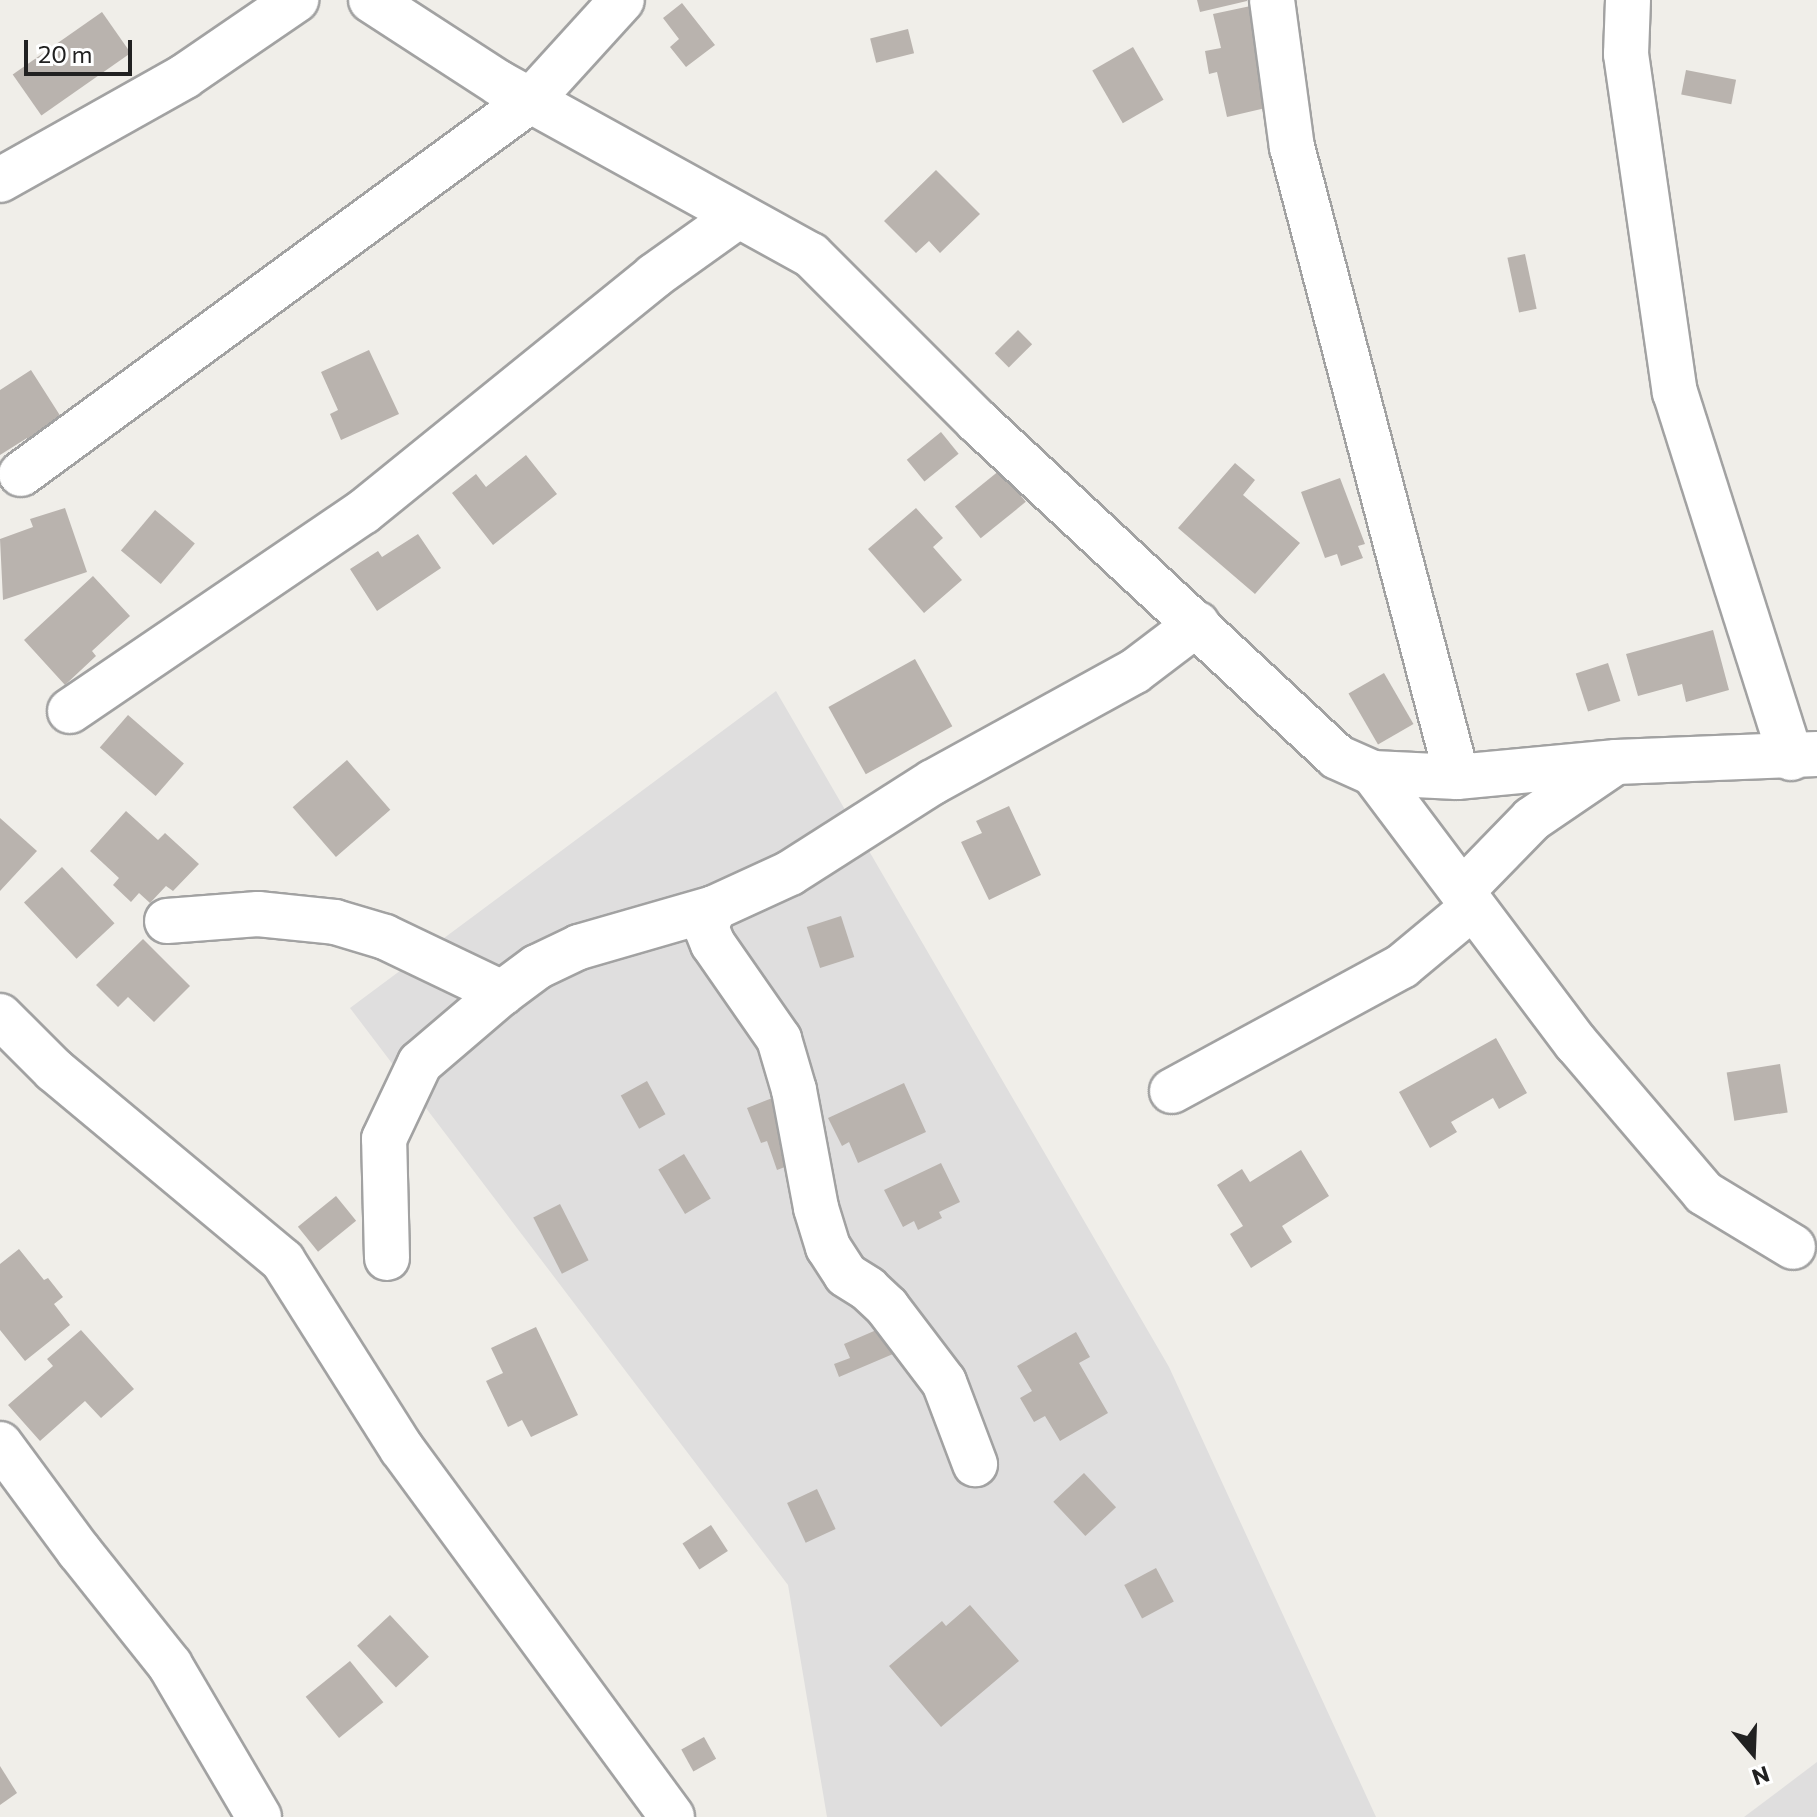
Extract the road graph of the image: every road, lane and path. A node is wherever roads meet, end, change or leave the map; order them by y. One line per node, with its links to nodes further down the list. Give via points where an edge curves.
1 (296, 0): 7 (street, via 185,76)
2 (371, 0): 6 (street)
3 (622, 0): 6 (street)
4 (1272, 0): 15 (street, via 1292,147)
5 (1628, 0): 12 (street, via 1626,54 1675,392)
6 (531, 100): 8 (street); 9 (street)
7 (0, 180)
8 (738, 216): 10 (street, via 811,255 977,421); 11 (street, via 654,276 363,512)
9 (21, 474)
10 (1197, 624): 14 (street, via 1337,757); 17 (street, via 1135,671 933,782 790,873)
11 (70, 711)
12 (1804, 756): 13 (street)
13 (1616, 762): 15 (street); 16 (street, via 1532,819)
14 (1373, 773): 15 (street); 16 (street)
15 (1457, 777)
16 (1467, 899): 21 (street, via 1402,966); 22 (street, via 1576,1043 1704,1193)
17 (714, 908): 19 (street, via 579,947 537,967); 25 (street, via 706,927 713,944 779,1039 828,1247 846,1275 887,1307 944,1382)
18 (167, 921): 19 (street, via 258,914 335,922 385,937)
19 (502, 993): 23 (street, via 420,1063 384,1139)
20 (0, 1016): 27 (street, via 54,1070 283,1261 402,1449)
21 (1172, 1091)
22 (1793, 1247)
23 (387, 1258)
24 (0, 1444): 26 (street, via 170,1665)
25 (975, 1464)
26 (259, 1817)
27 (672, 1817)

